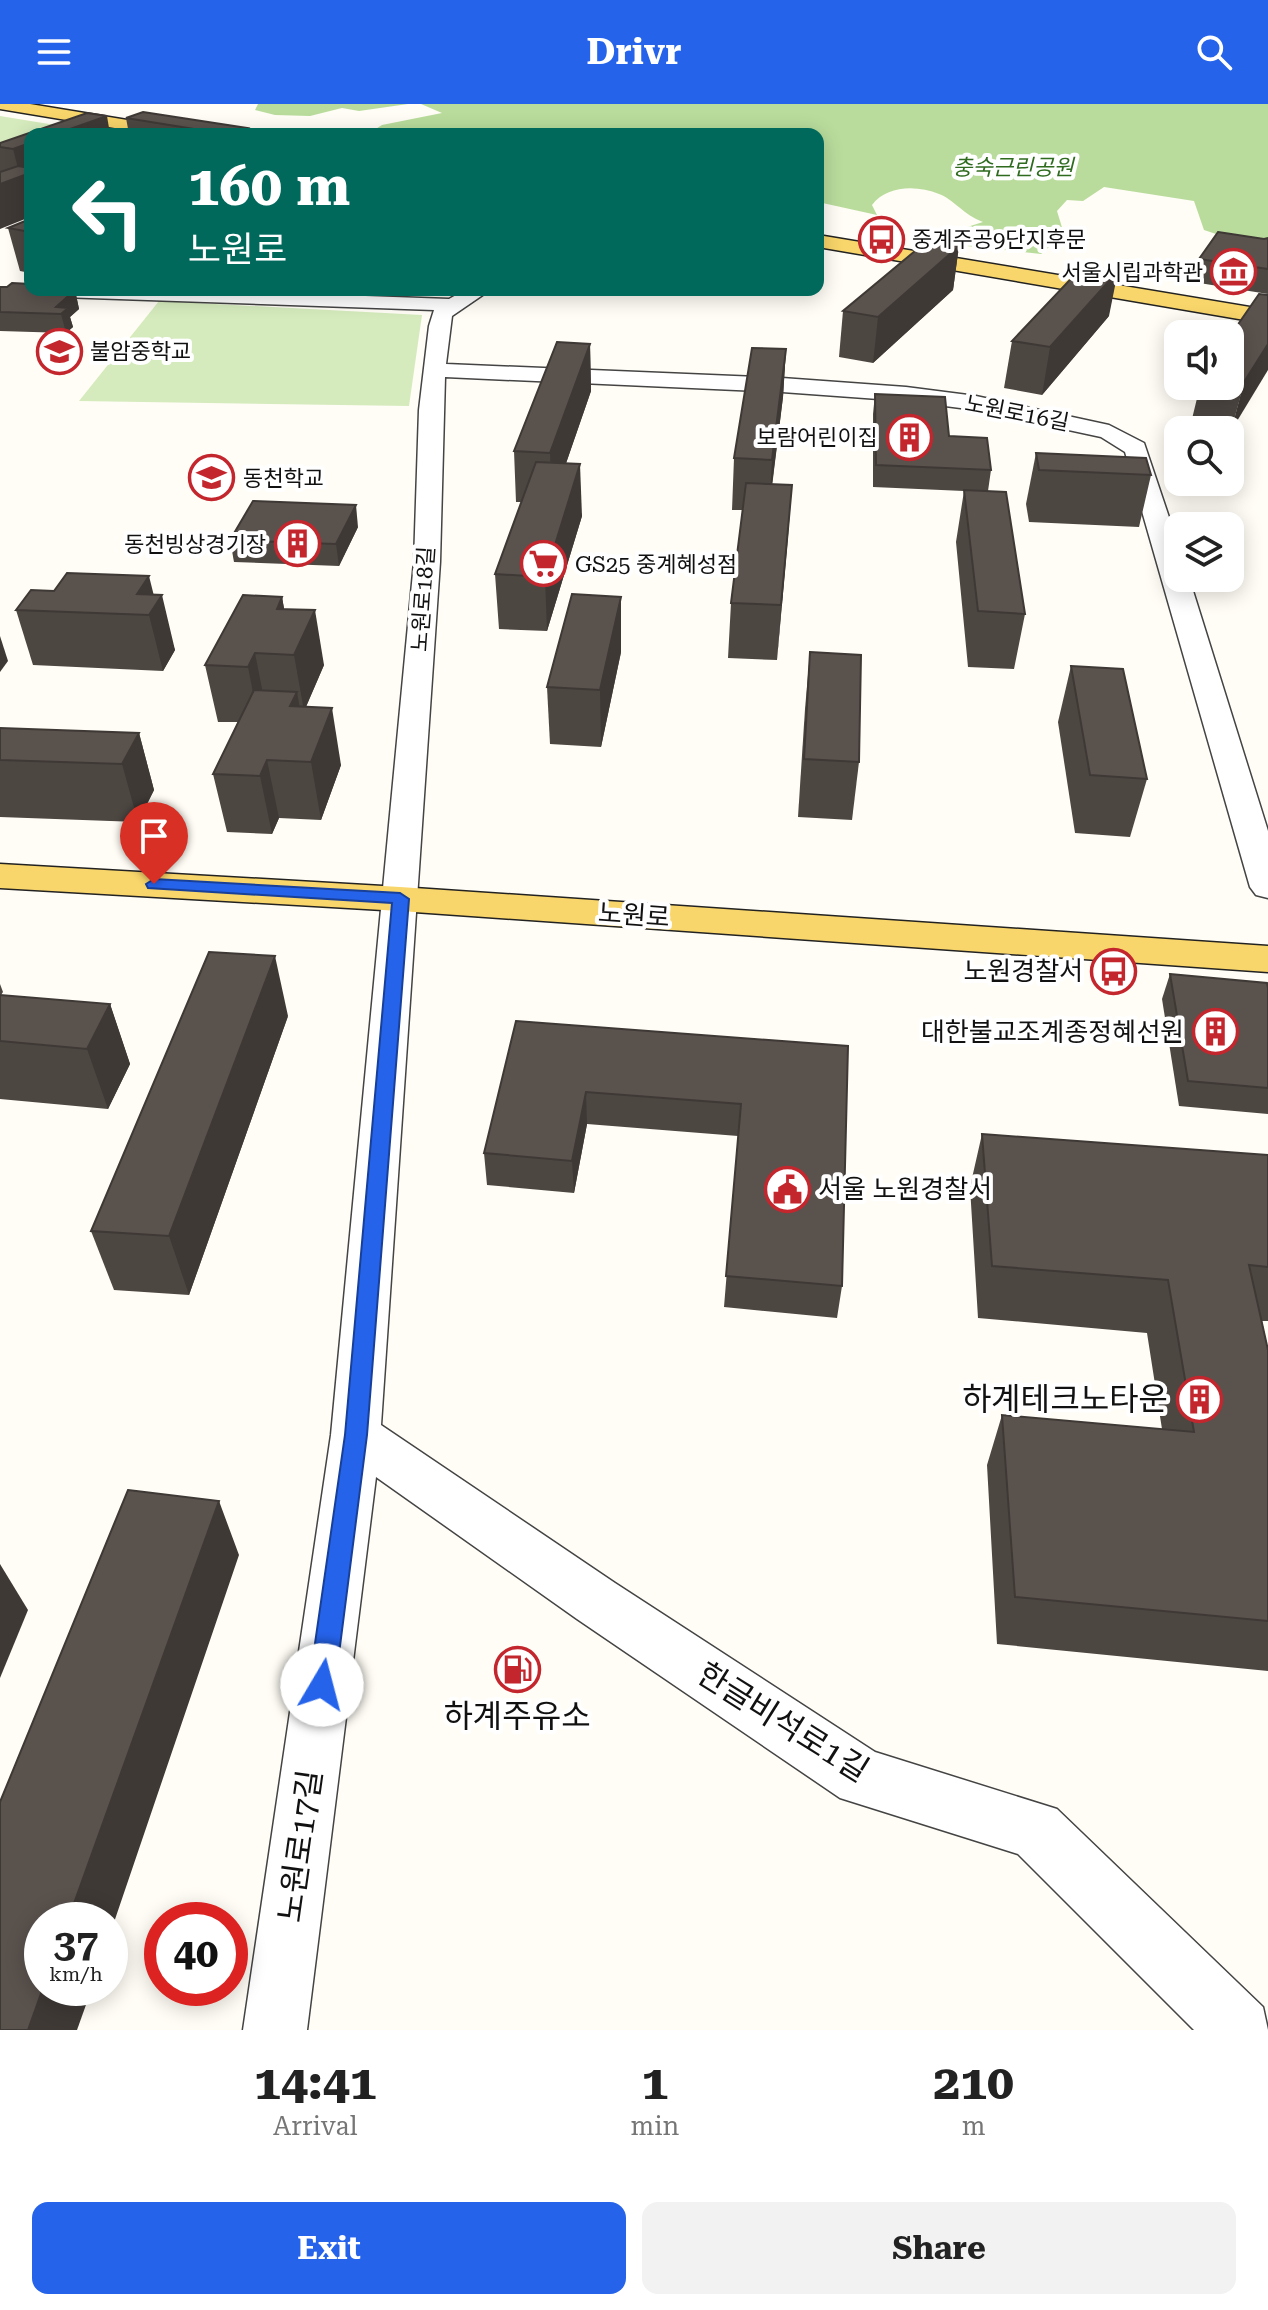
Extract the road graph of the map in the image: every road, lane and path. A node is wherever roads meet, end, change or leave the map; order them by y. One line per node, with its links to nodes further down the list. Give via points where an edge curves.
1 (0, 104): 2 (main road)
2 (146, 128)
3 (824, 242): 7 (main road)
4 (197, 296): 6 (street)
5 (469, 296): 6 (street)
6 (453, 305): 8 (street, 노원로18길, via 442,314)
7 (1268, 317)
8 (435, 370): 10 (street, 노원로16길, via 893,393 976,403 1109,432 1136,448); 11 (street, 노원로18길, via 427,562)
9 (0, 876): 11 (main road, 노원로)
10 (1268, 887)
11 (400, 899): 12 (main road, 노원로); 13 (street, 노원로17길)
12 (1268, 959)
13 (356, 1435): 14 (street, 노원로17길); 15 (street, 한글비석로1길, via 861,1777 1036,1830)
14 (275, 2030)
15 (1240, 2030)

